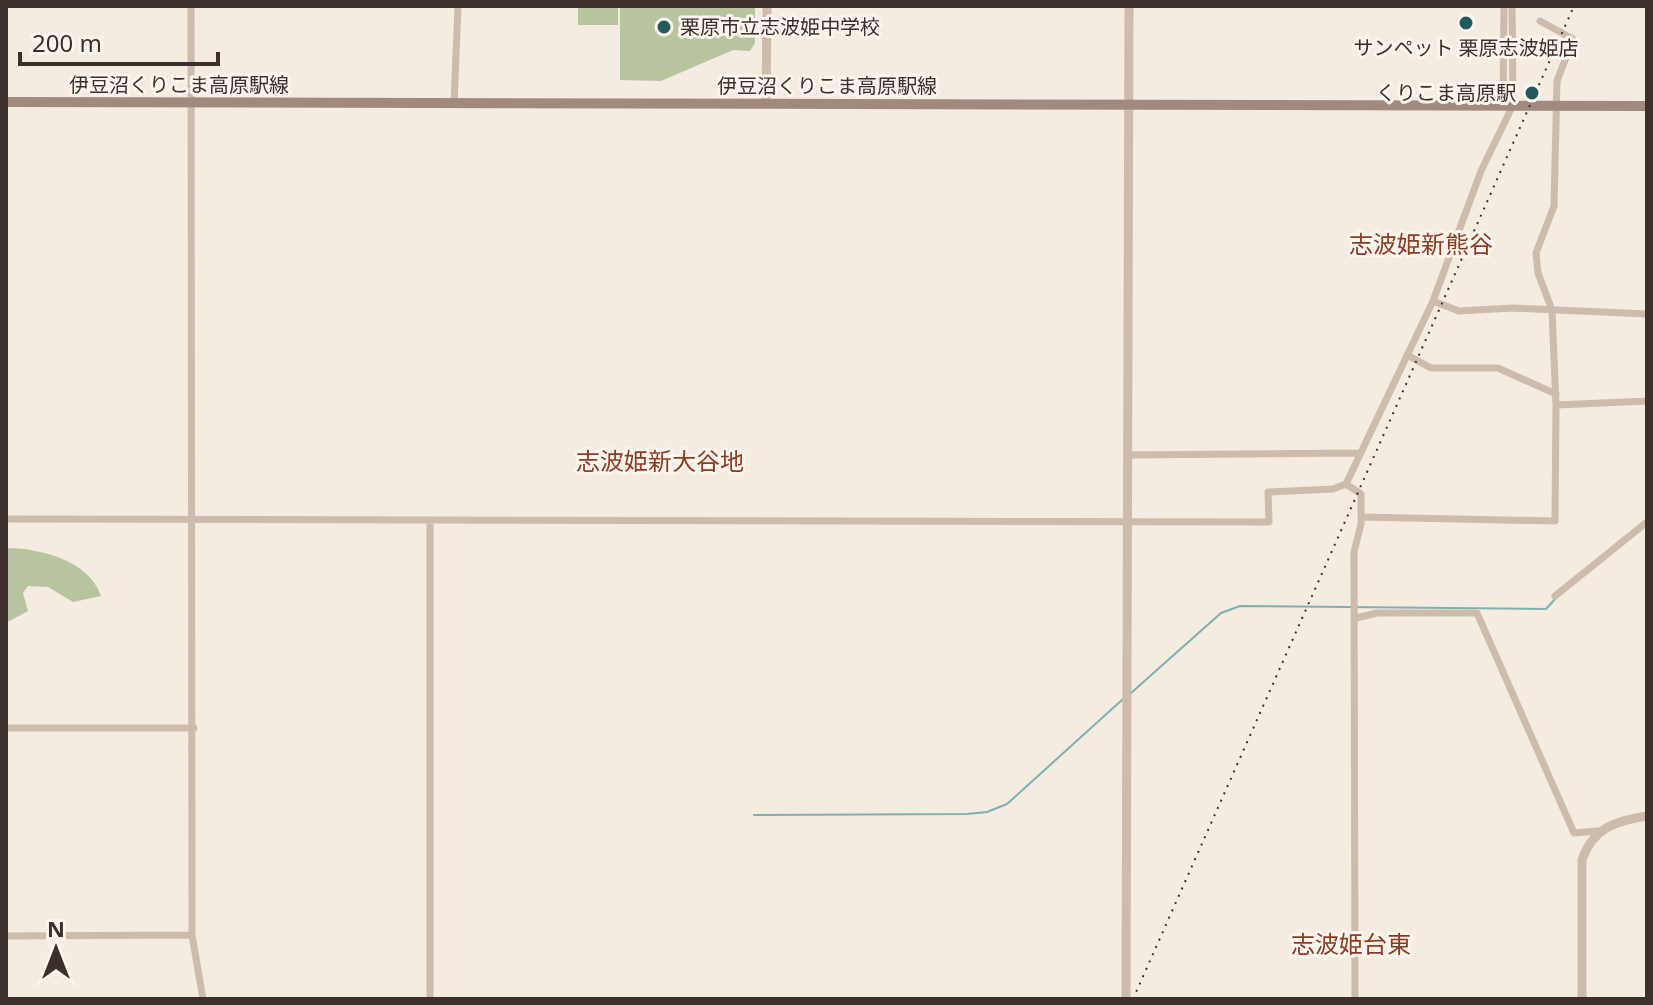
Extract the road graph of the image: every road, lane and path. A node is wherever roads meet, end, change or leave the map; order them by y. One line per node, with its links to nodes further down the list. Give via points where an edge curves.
1 (191, 6): 11 (street)
2 (458, 6): 12 (street)
3 (767, 6): 13 (street)
4 (1129, 6): 14 (street)
5 (1504, 6): 9 (street)
6 (1512, 6): 8 (street)
7 (1540, 21): 16 (street, via 1573,36 1557,81)
8 (1512, 42): 9 (street); 15 (street)
9 (1504, 50): 15 (street)
10 (6, 102): 11 (main road, 伊豆沼くりこま高原駅線)
11 (190, 103): 12 (main road, 伊豆沼くりこま高原駅線); 30 (street)
12 (454, 103): 13 (main road, 伊豆沼くりこま高原駅線)
13 (766, 104): 14 (main road, 伊豆沼くりこま高原駅線)
14 (1128, 105): 15 (main road, 伊豆沼くりこま高原駅線); 26 (street)
15 (1508, 105): 16 (main road, 伊豆沼くりこま高原駅線); 18 (street)
16 (1557, 106): 17 (main road, 伊豆沼くりこま高原駅線); 19 (street, via 1554,206 1536,253)
17 (1647, 106)
18 (1433, 301): 19 (street, via 1459,311); 21 (street)
19 (1552, 310): 20 (street); 22 (street)
20 (1647, 314)
21 (1407, 355): 22 (street, via 1431,368 1498,368); 25 (street)
22 (1556, 394): 24 (street)
23 (1647, 401): 24 (street)
24 (1556, 405): 28 (street, via 1555,521)
25 (1360, 453): 26 (street); 27 (street)
26 (1127, 455): 33 (street)
27 (1346, 484): 28 (street, via 1361,494); 33 (street, via 1268,492 1269,522)
28 (1361, 517): 35 (street, via 1354,552)
29 (6, 519): 30 (street)
30 (193, 520): 31 (street); 37 (street)
31 (430, 520): 33 (street); 43 (street)
32 (1647, 522): 34 (street)
33 (1127, 524): 44 (street)
34 (1555, 596)
35 (1356, 616): 39 (street, via 1477,613 1574,833); 45 (street)
36 (6, 728): 37 (street)
37 (194, 728): 40 (street)
38 (1647, 816): 39 (street)
39 (1598, 831): 46 (street, via 1582,860)
40 (192, 935): 41 (street); 42 (street)
41 (6, 936)
42 (203, 999)
43 (430, 999)
44 (1126, 999)
45 (1355, 999)
46 (1582, 999)

